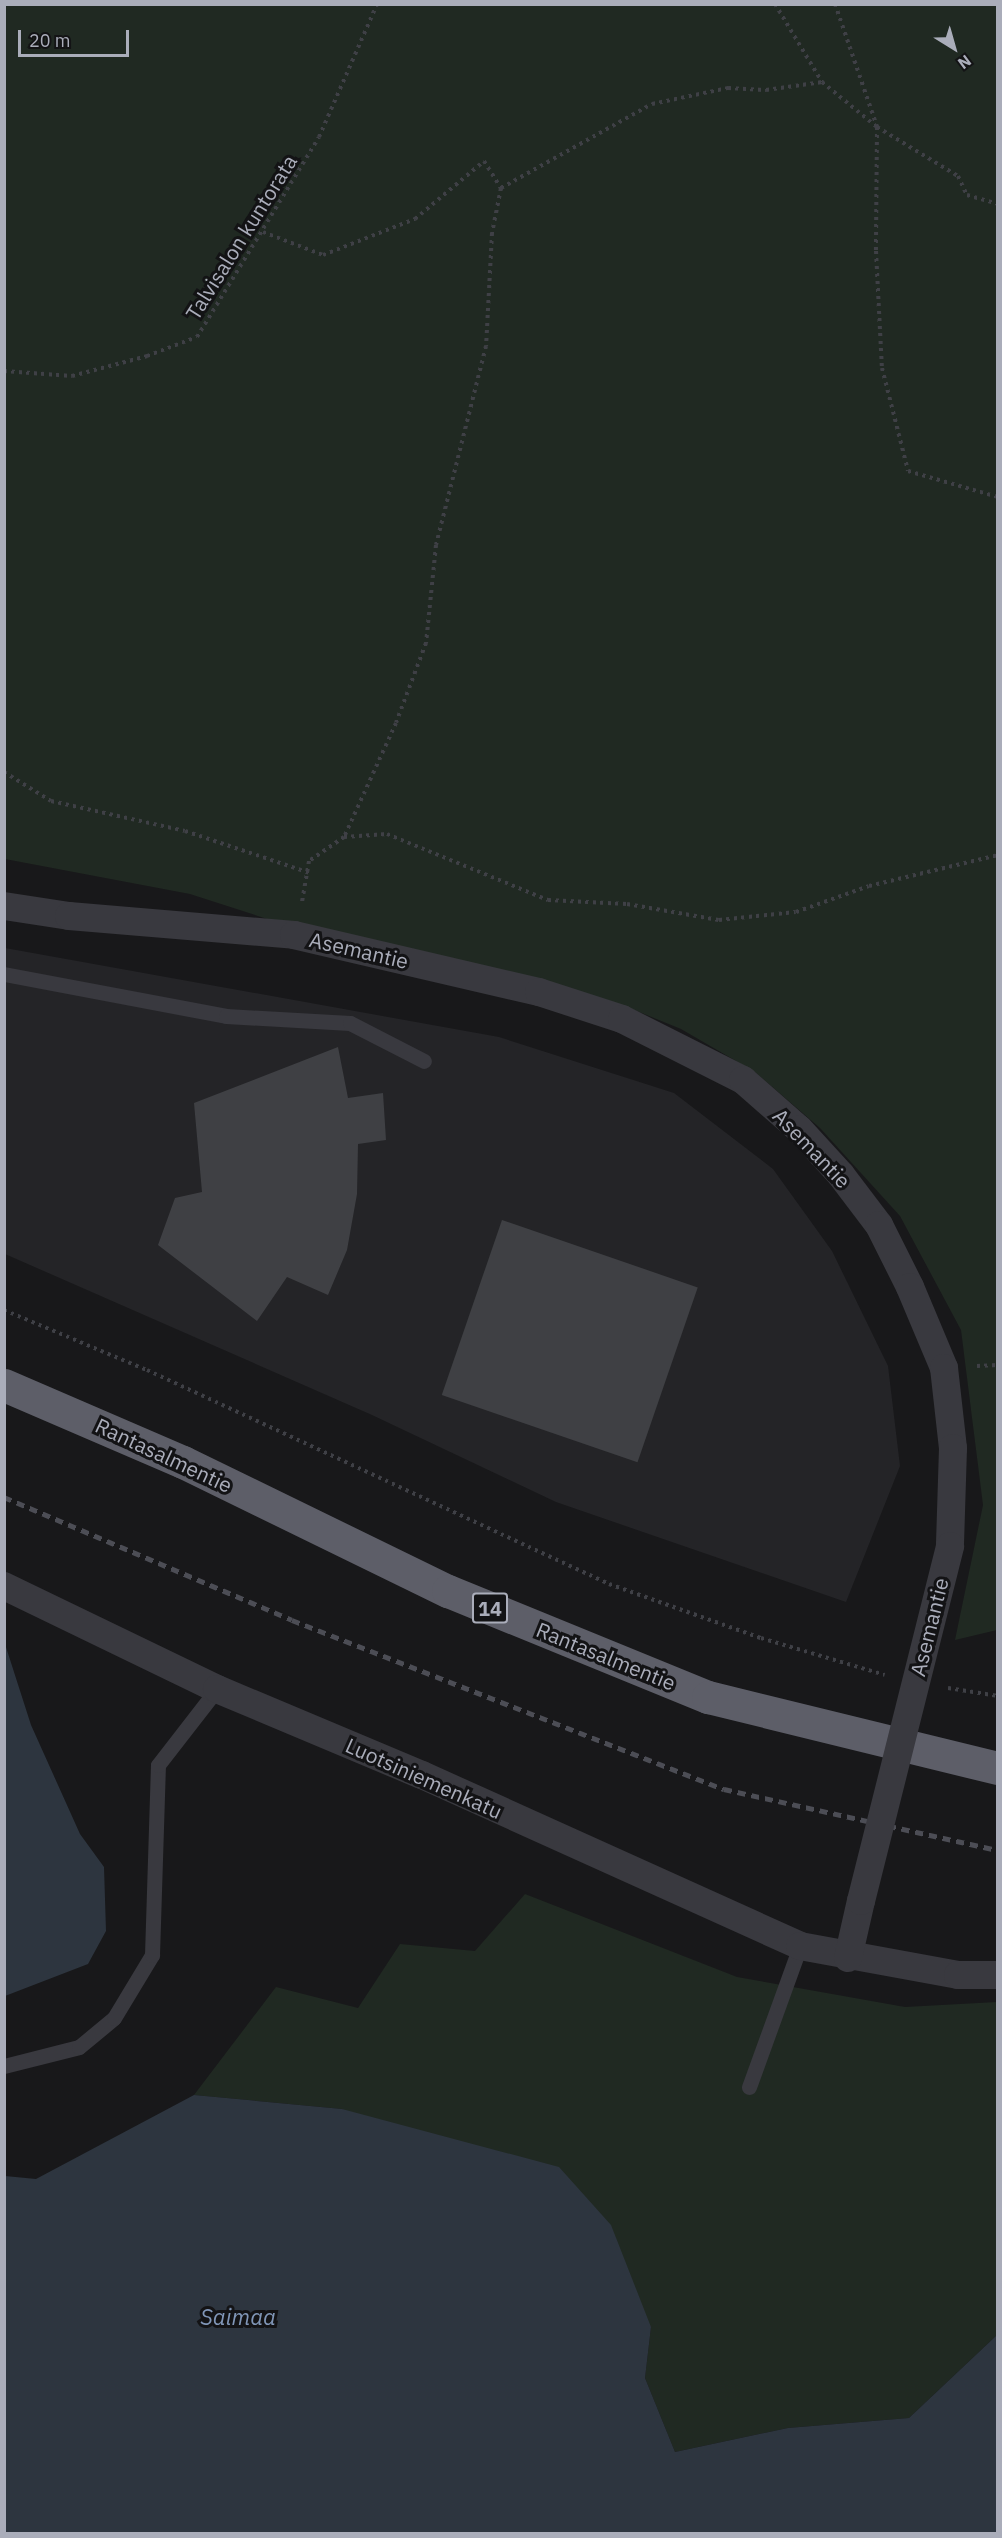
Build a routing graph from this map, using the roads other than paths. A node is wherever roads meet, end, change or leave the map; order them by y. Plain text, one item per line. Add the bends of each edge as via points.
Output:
1 (4, 906) edge
2 (4, 974) edge
3 (424, 1061) dead end
4 (4, 1385) edge
5 (4, 1586) edge
6 (217, 1689) junction
7 (998, 1768) edge
8 (800, 1946) junction
9 (848, 1958) junction
10 (998, 1975) edge
11 (4, 2066) edge
12 (749, 2087) dead end

1 - 9 street, Asemantie, bridge via 69,916 294,935 539,992 622,1019 743,1080 799,1129 879,1225 944,1368 953,1448 950,1546
2 - 3 lane via 226,1016 350,1023
4 - 7 highway, Rantasalmentie / 14 via 183,1462 448,1591 708,1697
5 - 6 street, Luotsiniemenkatu
6 - 8 street, Luotsiniemenkatu via 422,1775
6 - 11 lane via 158,1765 152,1955 114,2018 79,2047
8 - 9 street, Luotsiniemenkatu
8 - 12 lane
9 - 10 street, Luotsiniemenkatu via 958,1975

